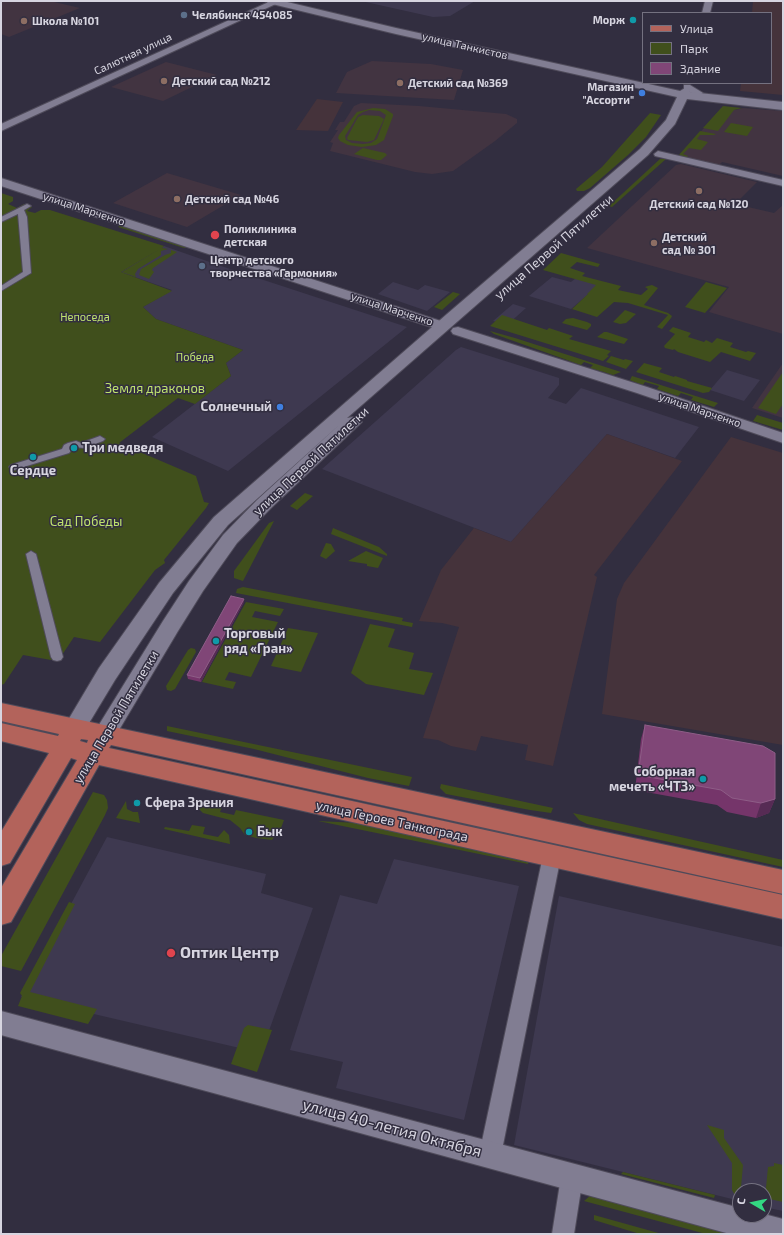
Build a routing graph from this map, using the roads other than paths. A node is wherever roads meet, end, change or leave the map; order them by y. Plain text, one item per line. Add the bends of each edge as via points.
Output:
1 (709, 1) edge
2 (273, 2) edge
3 (706, 12) edge
4 (691, 93) edge
5 (783, 101) edge
6 (783, 106) edge
7 (686, 120) dead end
8 (1, 128) edge
9 (658, 154) junction
10 (1, 182) edge
11 (783, 182) edge
12 (1, 220) edge
13 (529, 268) dead end
14 (1, 289) edge
15 (456, 326) junction
16 (783, 438) edge
17 (100, 439) dead end
18 (14, 467) dead end
19 (31, 554) dead end
20 (57, 657) dead end
21 (1, 712) edge
22 (1, 732) edge
23 (69, 737) junction
24 (99, 744) junction
25 (555, 845) junction
26 (1, 855) edge
27 (783, 882) edge
28 (783, 907) edge
29 (1, 913) edge
30 (1, 1023) edge
31 (490, 1155) junction
32 (572, 1177) junction
33 (563, 1234) edge
34 (783, 1234) edge

1 - 3 street
2 - 4 main road, улица Танкистов via 660,89
2 - 8 street, Салютная улица
4 - 5 main road, улица Танкистов
4 - 6 main road, улица Танкистов
4 - 15 main road, улица Первой Пятилетки via 644,152
7 - 9 main road, улица Первой Пятилетки
9 - 11 street
9 - 13 main road, улица Первой Пятилетки
10 - 15 street, улица Марченко
12 - 14 street via 24,208 27,273
15 - 16 street, улица Марченко
15 - 23 main road, улица Первой Пятилетки via 255,490 199,546 166,588 107,674
15 - 24 main road, улица Первой Пятилетки via 264,504 230,539 177,614
17 - 18 street via 81,446 71,444 66,451
19 - 20 street
21 - 23 main road, улица Героев Танкограда
22 - 23 main road, улица Героев Танкограда
23 - 24 main road, улица Героев Танкограда
23 - 26 main road, улица Первой Пятилетки
24 - 25 main road, улица Героев Танкограда
24 - 29 main road, улица Первой Пятилетки
25 - 27 main road, улица Героев Танкограда
25 - 28 main road, улица Героев Танкограда
25 - 31 street
30 - 31 street, улица 40-летия Октября
31 - 32 street, улица 40-летия Октября
32 - 33 street
32 - 34 street, улица 40-летия Октября

